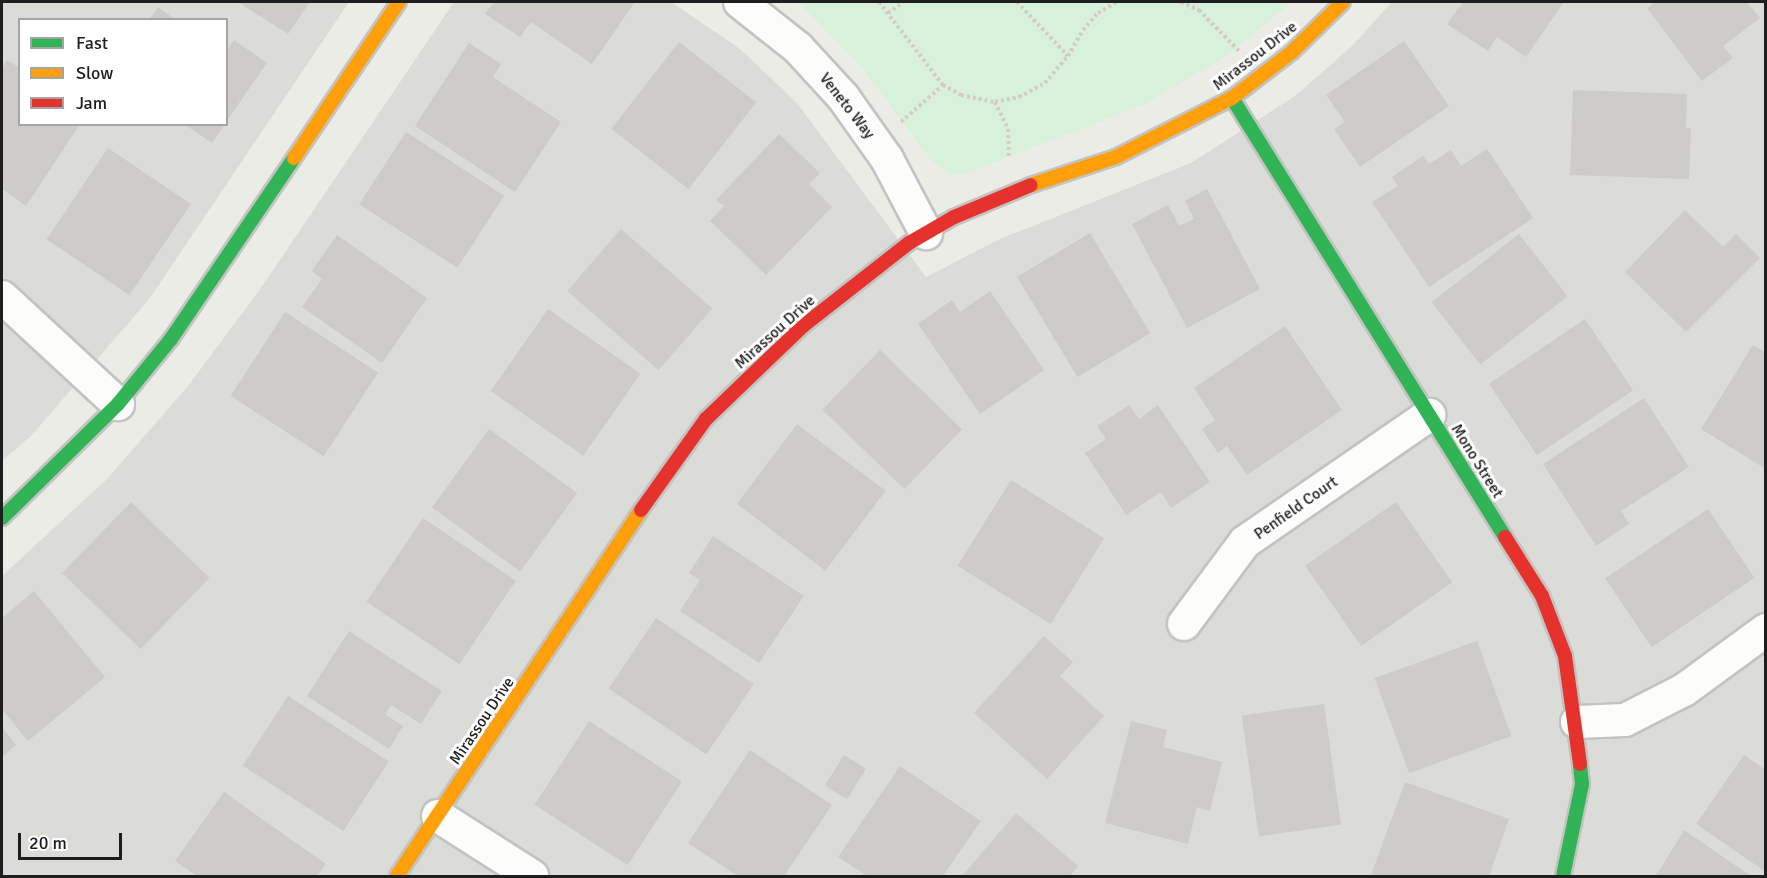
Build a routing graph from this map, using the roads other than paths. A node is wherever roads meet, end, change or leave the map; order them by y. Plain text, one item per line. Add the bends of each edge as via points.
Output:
1 (399, 2) edge
2 (740, 2) edge
3 (1343, 2) edge
4 (1232, 98) junction
5 (926, 233) junction
6 (2, 297) edge
7 (118, 405) junction
8 (1429, 415) junction
9 (2, 518) edge
10 (1184, 624) dead end
11 (1766, 630) edge
12 (1577, 722) junction
13 (438, 816) junction
14 (397, 876) edge
15 (532, 876) edge
16 (1563, 876) edge

1 - 7 street via 171,339
2 - 5 street, Veneto Way via 798,48 843,97 878,146
3 - 4 street, Mirassou Drive via 1293,52
4 - 5 street, Mirassou Drive via 1116,157 1021,189
4 - 8 street, Mono Street
5 - 13 street, Mirassou Drive via 803,326 706,419 665,474
6 - 7 street
7 - 9 street
8 - 10 street, Penfield Court via 1245,542
8 - 12 street, Mono Street via 1542,596 1565,656
11 - 12 street via 1684,690 1625,720
12 - 16 street, Mono Street via 1582,784
13 - 14 street, Mirassou Drive
13 - 15 street

